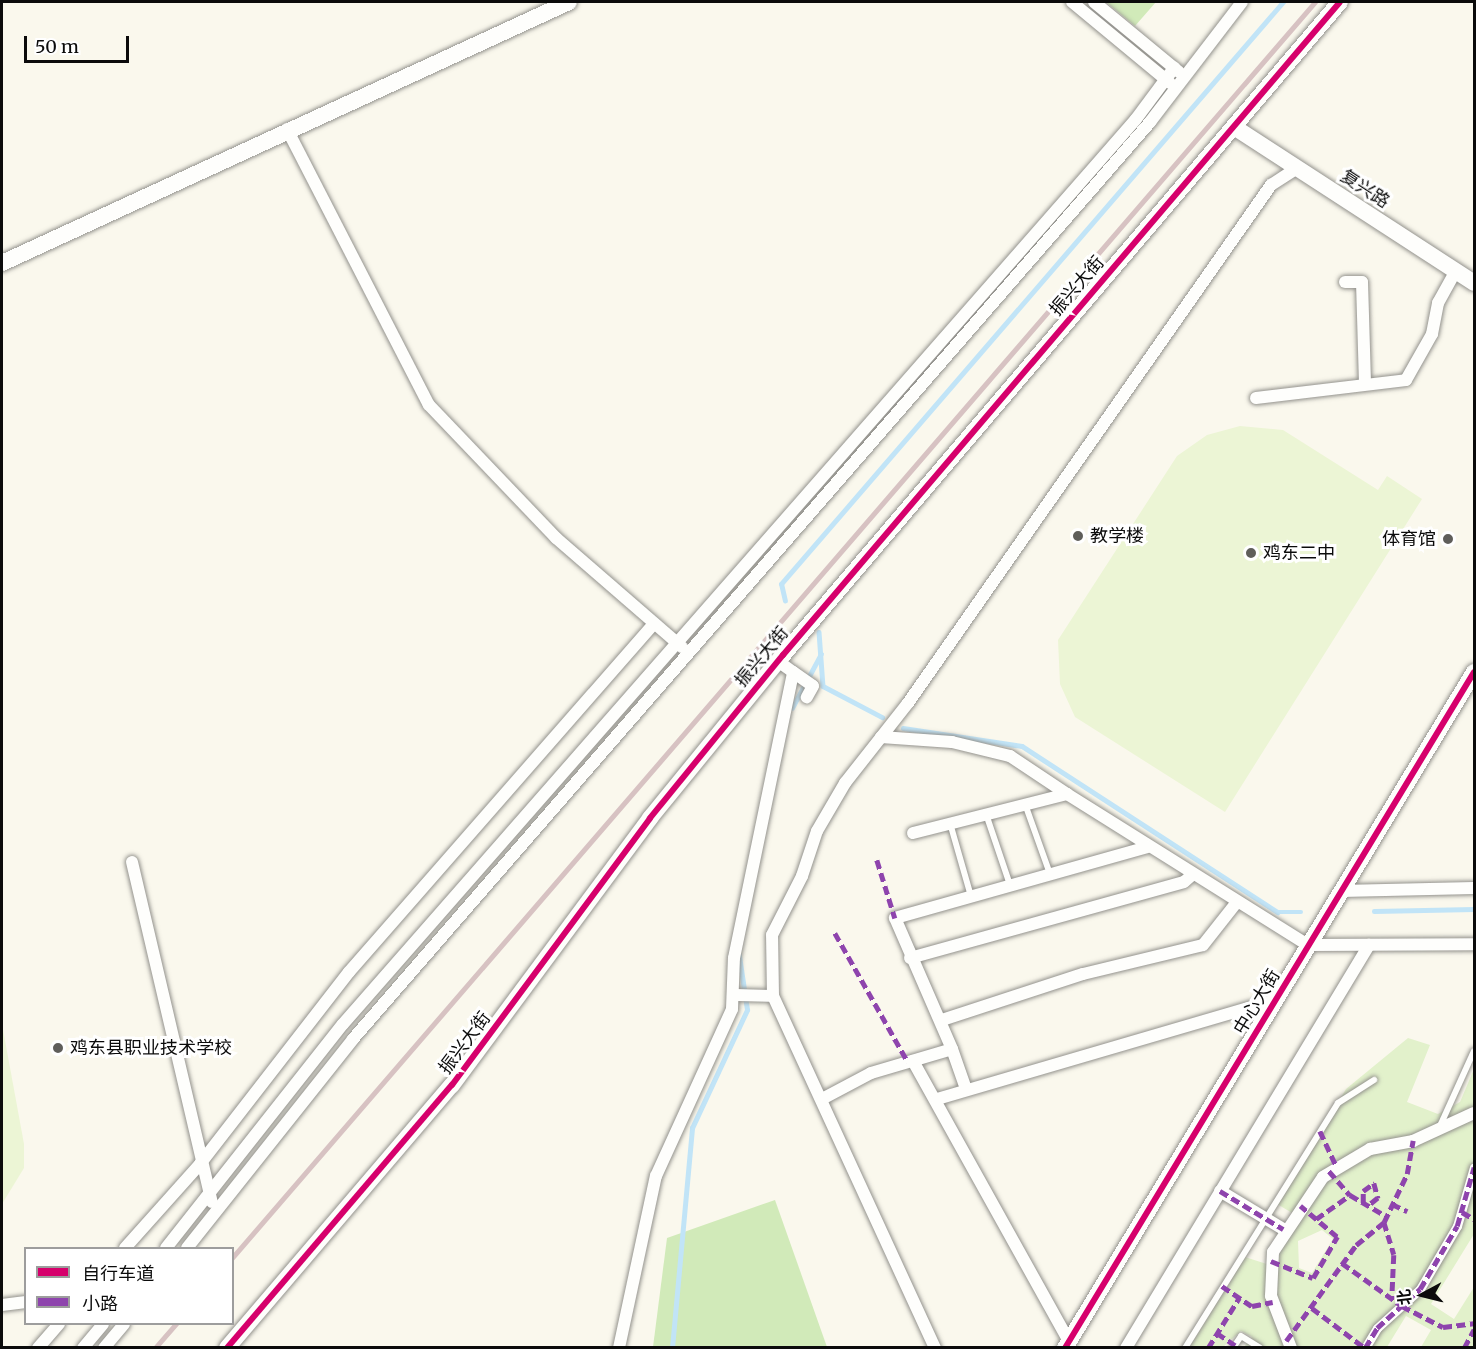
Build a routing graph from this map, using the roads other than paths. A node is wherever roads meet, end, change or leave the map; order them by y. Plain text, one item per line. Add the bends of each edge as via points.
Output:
1 (568, 2) edge
2 (1072, 2) edge
3 (1094, 2) edge
4 (1242, 2) edge
5 (1340, 2) edge
6 (1174, 68) junction
7 (1184, 77) junction
8 (1176, 88) junction
9 (1234, 127) junction
10 (287, 129) junction
11 (1297, 168) junction
12 (3, 259) edge
13 (1456, 271) junction
14 (1345, 282) dead end
15 (1474, 283) edge
16 (1365, 381) junction
17 (1256, 398) dead end
18 (654, 624) junction
19 (690, 653) junction
20 (778, 661) junction
21 (793, 672) junction
22 (1474, 672) edge
23 (807, 697) dead end
24 (881, 737) junction
25 (1067, 794) junction
26 (1025, 804) junction
27 (986, 814) junction
28 (950, 824) junction
29 (913, 833) dead end
30 (1147, 847) junction
31 (132, 862) dead end
32 (1050, 874) junction
33 (1192, 875) junction
34 (1010, 886) junction
35 (1474, 888) edge
36 (1341, 891) junction
37 (971, 897) junction
38 (1237, 902) junction
39 (1474, 944) edge
40 (1308, 945) junction
41 (1369, 945) junction
42 (910, 958) junction
43 (733, 995) junction
44 (773, 996) junction
45 (1275, 1000) junction
46 (942, 1020) junction
47 (952, 1050) junction
48 (1474, 1051) edge
49 (913, 1061) junction
50 (1374, 1080) dead end
51 (966, 1089) junction
52 (822, 1099) junction
53 (938, 1099) junction
54 (1474, 1113) edge
55 (1440, 1126) junction
56 (200, 1164) junction
57 (1474, 1167) edge
58 (1220, 1191) junction
59 (208, 1196) junction
60 (218, 1211) junction
61 (1264, 1217) junction
62 (1283, 1229) junction
63 (126, 1247) edge
64 (167, 1247) edge
65 (188, 1247) edge
66 (24, 1302) edge
67 (2, 1305) edge
68 (57, 1325) edge
69 (101, 1325) edge
70 (122, 1325) edge
71 (1067, 1344) edge
72 (1286, 1345) edge
73 (38, 1347) edge
74 (82, 1347) edge
75 (104, 1347) edge
76 (227, 1347) edge
77 (619, 1347) edge
78 (935, 1347) edge
79 (1126, 1347) edge
80 (1185, 1347) edge
81 (1233, 1347) edge
82 (1260, 1347) edge
83 (1365, 1347) edge

1 - 10 street
2 - 8 street
3 - 6 street
4 - 7 street
5 - 9 street, 振兴大街
6 - 7 street
6 - 59 street via 1120,137 343,1024
7 - 8 street
8 - 19 street
9 - 11 street, 复兴路
9 - 20 street, 振兴大街
10 - 12 street
10 - 18 street via 429,405 556,538
11 - 13 street, 复兴路
11 - 24 street via 1271,185
13 - 15 street, 复兴路
13 - 16 street via 1438,303 1432,334 1406,380
14 - 16 street via 1362,282
16 - 17 street
18 - 19 street
18 - 56 street via 349,972
19 - 60 street via 353,1039
20 - 21 street
20 - 76 street, 振兴大街 via 650,818 452,1085
21 - 23 street via 813,686
21 - 43 street via 758,828
22 - 36 street, 中心大街
24 - 25 street via 952,742 1010,756
24 - 44 street via 817,831 802,876 772,935
25 - 26 street
25 - 30 street
26 - 27 street
26 - 32 lane
27 - 28 street
27 - 34 lane
28 - 29 street
28 - 37 lane
30 - 32 street
30 - 33 street
31 - 56 street
32 - 34 street
33 - 38 street
33 - 42 street via 1184,882
34 - 37 street
35 - 36 street
36 - 40 street, 中心大街
37 - 42 street via 895,918
38 - 40 street
38 - 46 street via 1203,945 1083,974
39 - 41 street
40 - 41 street
40 - 45 street, 中心大街
41 - 58 street
42 - 46 street via 927,1002
43 - 44 street
43 - 77 street via 732,1009 656,1176
44 - 52 street
45 - 51 street
45 - 71 street, 中心大街
46 - 47 street
47 - 49 street
47 - 51 street
48 - 55 lane
49 - 52 street via 872,1073
49 - 53 street
50 - 61 lane via 1338,1103
51 - 53 street
52 - 78 street
53 - 71 street
54 - 55 street
55 - 62 street via 1413,1141 1370,1149 1344,1160 1323,1177
56 - 59 street
56 - 63 street
57 - 83 street via 1457,1226 1420,1289
58 - 61 street
58 - 79 street
59 - 60 street
59 - 64 street
60 - 65 street
61 - 62 street
61 - 80 lane
62 - 72 street via 1269,1273
66 - 67 street
68 - 73 street
69 - 74 street
70 - 75 street
81 - 82 lane via 1241,1336

